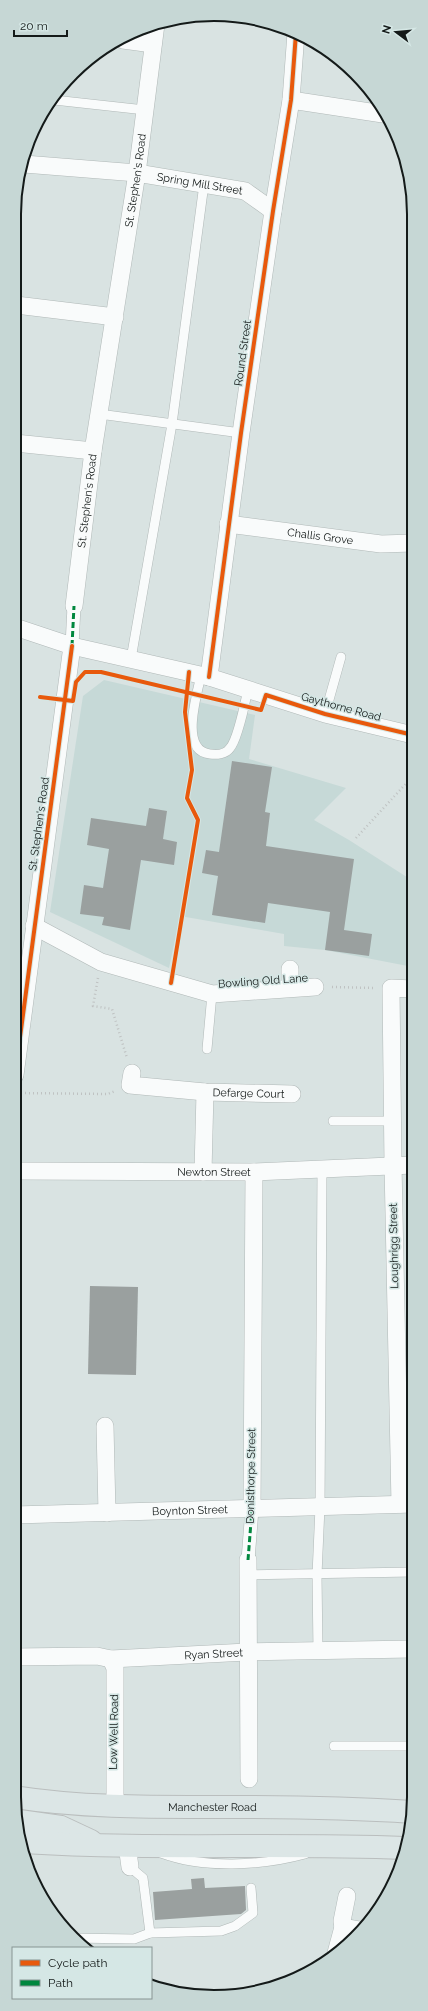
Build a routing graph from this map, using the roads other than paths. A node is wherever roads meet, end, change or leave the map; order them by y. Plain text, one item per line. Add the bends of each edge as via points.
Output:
1 (155, 30) edge
2 (296, 39) edge
3 (129, 41) edge
4 (153, 44) junction
5 (59, 100) edge
6 (291, 100) junction
7 (145, 110) junction
8 (378, 113) edge
9 (28, 164) edge
10 (137, 174) junction
11 (204, 184) junction
12 (273, 211) junction
13 (21, 307) edge
14 (115, 317) junction
15 (99, 414) junction
16 (172, 424) junction
17 (241, 433) junction
18 (21, 444) edge
19 (94, 451) junction
20 (228, 524) junction
21 (407, 543) edge
22 (74, 606) joint
23 (21, 629) edge
24 (72, 646) junction
25 (341, 657) dead end
26 (131, 659) junction
27 (205, 676) junction
28 (248, 689) junction
29 (325, 714) junction
30 (407, 734) edge
31 (34, 926) junction
32 (290, 969) dead end
33 (315, 987) road end
34 (290, 988) junction
35 (407, 989) edge
36 (212, 994) junction
37 (21, 1028) edge
38 (207, 1049) dead end
39 (131, 1079) road end
40 (205, 1092) junction
41 (292, 1094) dead end
42 (333, 1121) dead end
43 (392, 1122) junction
44 (393, 1165) junction
45 (407, 1165) edge
46 (322, 1169) junction
47 (21, 1171) edge
48 (203, 1172) junction
49 (254, 1172) junction
50 (105, 1426) dead end
51 (406, 1504) edge
52 (320, 1507) junction
53 (252, 1509) junction
54 (107, 1513) junction
55 (21, 1515) edge
56 (247, 1567) junction
57 (407, 1572) edge
58 (317, 1575) junction
59 (407, 1649) edge
60 (247, 1652) junction
61 (318, 1652) junction
62 (21, 1657) edge
63 (111, 1659) junction
64 (334, 1746) dead end
65 (407, 1746) edge
66 (249, 1779) dead end
67 (21, 1798) edge
68 (114, 1806) junction
69 (407, 1812) edge
70 (23, 1822) edge
71 (27, 1842) edge
72 (54, 1844) junction
73 (99, 1844) junction
74 (134, 1846) junction
75 (400, 1848) edge
76 (29, 1852) edge
77 (130, 1867) joint
78 (251, 1888) dead end
79 (347, 1896) dead end
80 (343, 1927) junction
81 (354, 1929) edge
82 (150, 1933) junction
83 (83, 1938) edge
84 (338, 1944) edge

1 - 4 street, St. Stephen's Road
2 - 6 street, Round Street
3 - 4 street
4 - 7 street, St. Stephen's Road
5 - 7 lane
6 - 8 street
6 - 12 street, Round Street
7 - 10 street, St. Stephen's Road
9 - 10 street, Spring Mill Street
10 - 11 street, Spring Mill Street
10 - 14 street, St. Stephen's Road
11 - 12 street, Spring Mill Street via 245,191
11 - 16 lane
12 - 17 street, Round Street
13 - 14 street
14 - 15 street, St. Stephen's Road
15 - 16 lane
15 - 19 street, St. Stephen's Road
16 - 17 lane
16 - 26 lane
17 - 20 street, Round Street
18 - 19 street
19 - 22 street, St. Stephen's Road
20 - 21 street, Challis Grove via 381,544
20 - 27 street, Round Street
22 - 24 street, St. Stephen's Road
23 - 24 street
24 - 26 street, Gaythorne Road
24 - 31 street, St. Stephen's Road
25 - 29 lane
26 - 27 street, Gaythorne Road
27 - 28 street, Gaythorne Road
27 - 28 lane via 193,716 192,733 195,745 202,752 221,754 230,749 235,740
28 - 29 street, Gaythorne Road
29 - 30 street, Gaythorne Road
31 - 36 street, Bowling Old Lane via 101,962
31 - 37 street, St. Stephen's Road
32 - 34 street, Bowling Old Lane
33 - 34 street, Bowling Old Lane
34 - 36 street, Bowling Old Lane
35 - 43 street, Loughrigg Street via 392,988
36 - 38 lane
39 - 40 street, Defarge Court
40 - 41 street, Defarge Court
40 - 48 street, Defarge Court
42 - 43 lane
43 - 44 street, Loughrigg Street
44 - 45 street, Newton Street
44 - 46 street, Newton Street
44 - 51 street, Loughrigg Street
46 - 49 street, Newton Street
46 - 52 lane
47 - 48 street, Newton Street
48 - 49 street, Newton Street
49 - 53 street, Donisthorpe Street
50 - 54 street
51 - 52 street, Boynton Street
52 - 53 street, Boynton Street
52 - 58 lane
53 - 54 street, Boynton Street
53 - 56 street, Donisthorpe Street
54 - 55 street, Boynton Street
56 - 58 lane
56 - 60 street, Donisthorpe Street
57 - 58 lane
58 - 61 lane
59 - 61 street, Ryan Street
60 - 61 street, Ryan Street
60 - 63 street, Ryan Street
60 - 66 street, Donisthorpe Street
62 - 63 street, Ryan Street via 97,1656
63 - 68 street, Low Well Road via 115,1668
64 - 65 lane
67 - 68 main road, Manchester Road
68 - 69 main road, Manchester Road
70 - 73 main road via 61,1827
71 - 72 main road
72 - 73 main road
72 - 76 main road
73 - 74 main road
74 - 75 main road
74 - 77 street
77 - 82 lane via 143,1878
78 - 82 lane via 253,1913 235,1926 221,1931
79 - 80 street
80 - 81 street
80 - 84 street
82 - 83 lane via 134,1939

